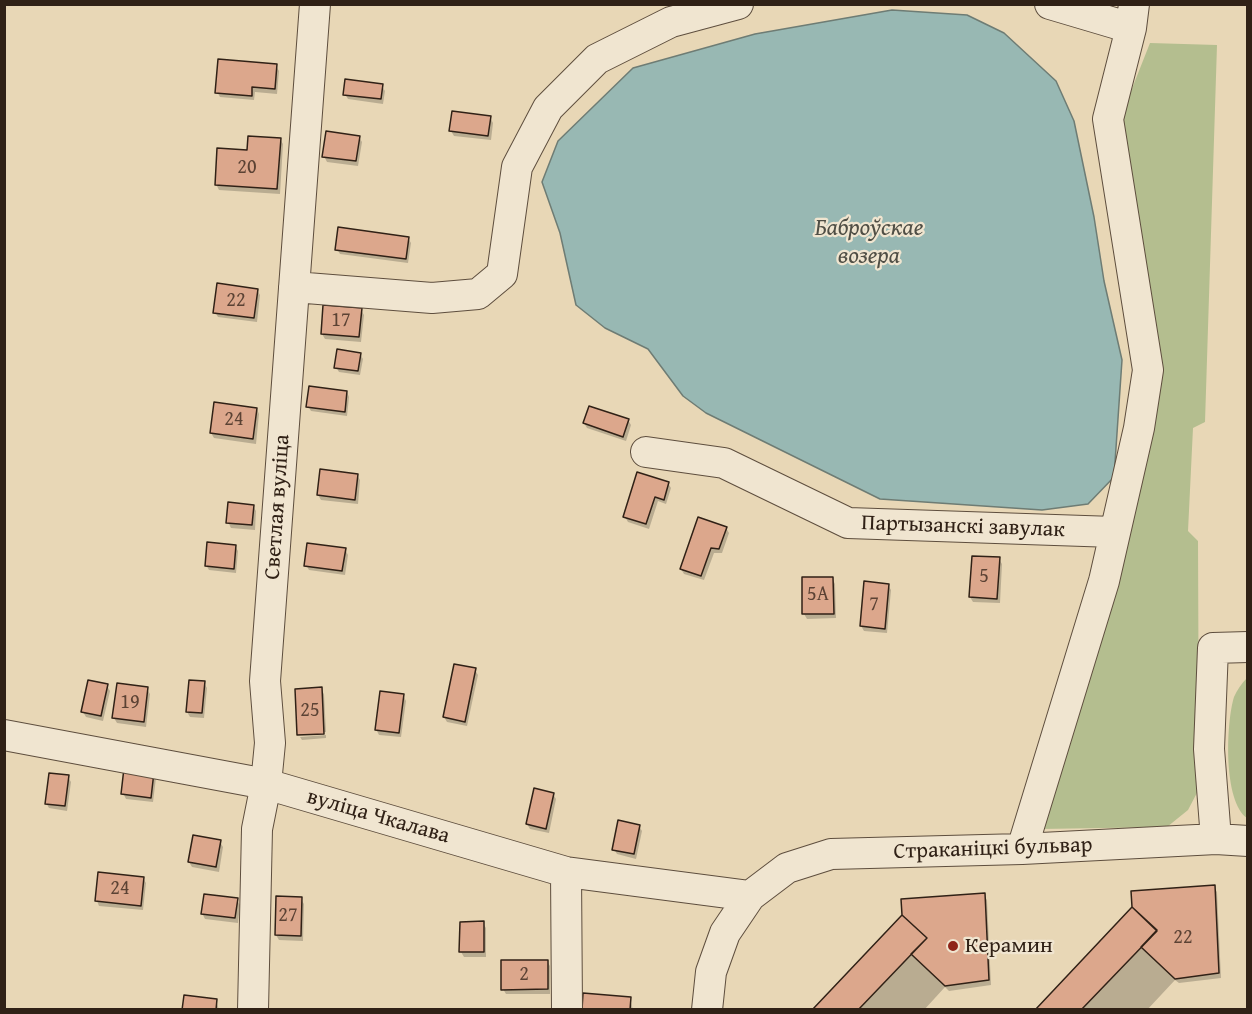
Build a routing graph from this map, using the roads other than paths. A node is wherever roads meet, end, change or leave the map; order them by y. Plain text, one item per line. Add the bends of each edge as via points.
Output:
1 (315, 4) edge
2 (738, 4) edge
3 (1050, 4) edge
4 (1133, 16) edge
5 (294, 287) junction
6 (646, 452) dead end
7 (1114, 532) junction
8 (1248, 647) edge
9 (4, 735) edge
10 (266, 784) junction
11 (1216, 839) junction
12 (1248, 841) edge
13 (1022, 849) junction
14 (566, 872) junction
15 (750, 896) junction
16 (253, 1010) edge
17 (567, 1010) edge
18 (707, 1010) edge

1 - 5 street, Светлая вуліца
2 - 5 street via 671,22 597,59 548,108 517,166 502,274 478,294 432,298
3 - 4 street
4 - 7 street via 1108,119 1148,370 1139,428
5 - 10 street, Светлая вуліца via 265,681 270,743
6 - 7 street, Партызанскі завулак via 724,462 848,523
7 - 13 street via 1104,581
8 - 11 street via 1213,648 1209,749
9 - 10 street, вуліца Чкалава
10 - 14 street, вуліца Чкалава
10 - 16 street, Светлая вуліца via 257,830
11 - 12 street, Страканіцкі бульвар
11 - 13 street, Страканіцкі бульвар
13 - 15 street, Страканіцкі бульвар via 831,854 787,868
14 - 15 street, вуліца Чкалава
14 - 17 street
15 - 18 street, Страканіцкі бульвар via 725,933 711,972

